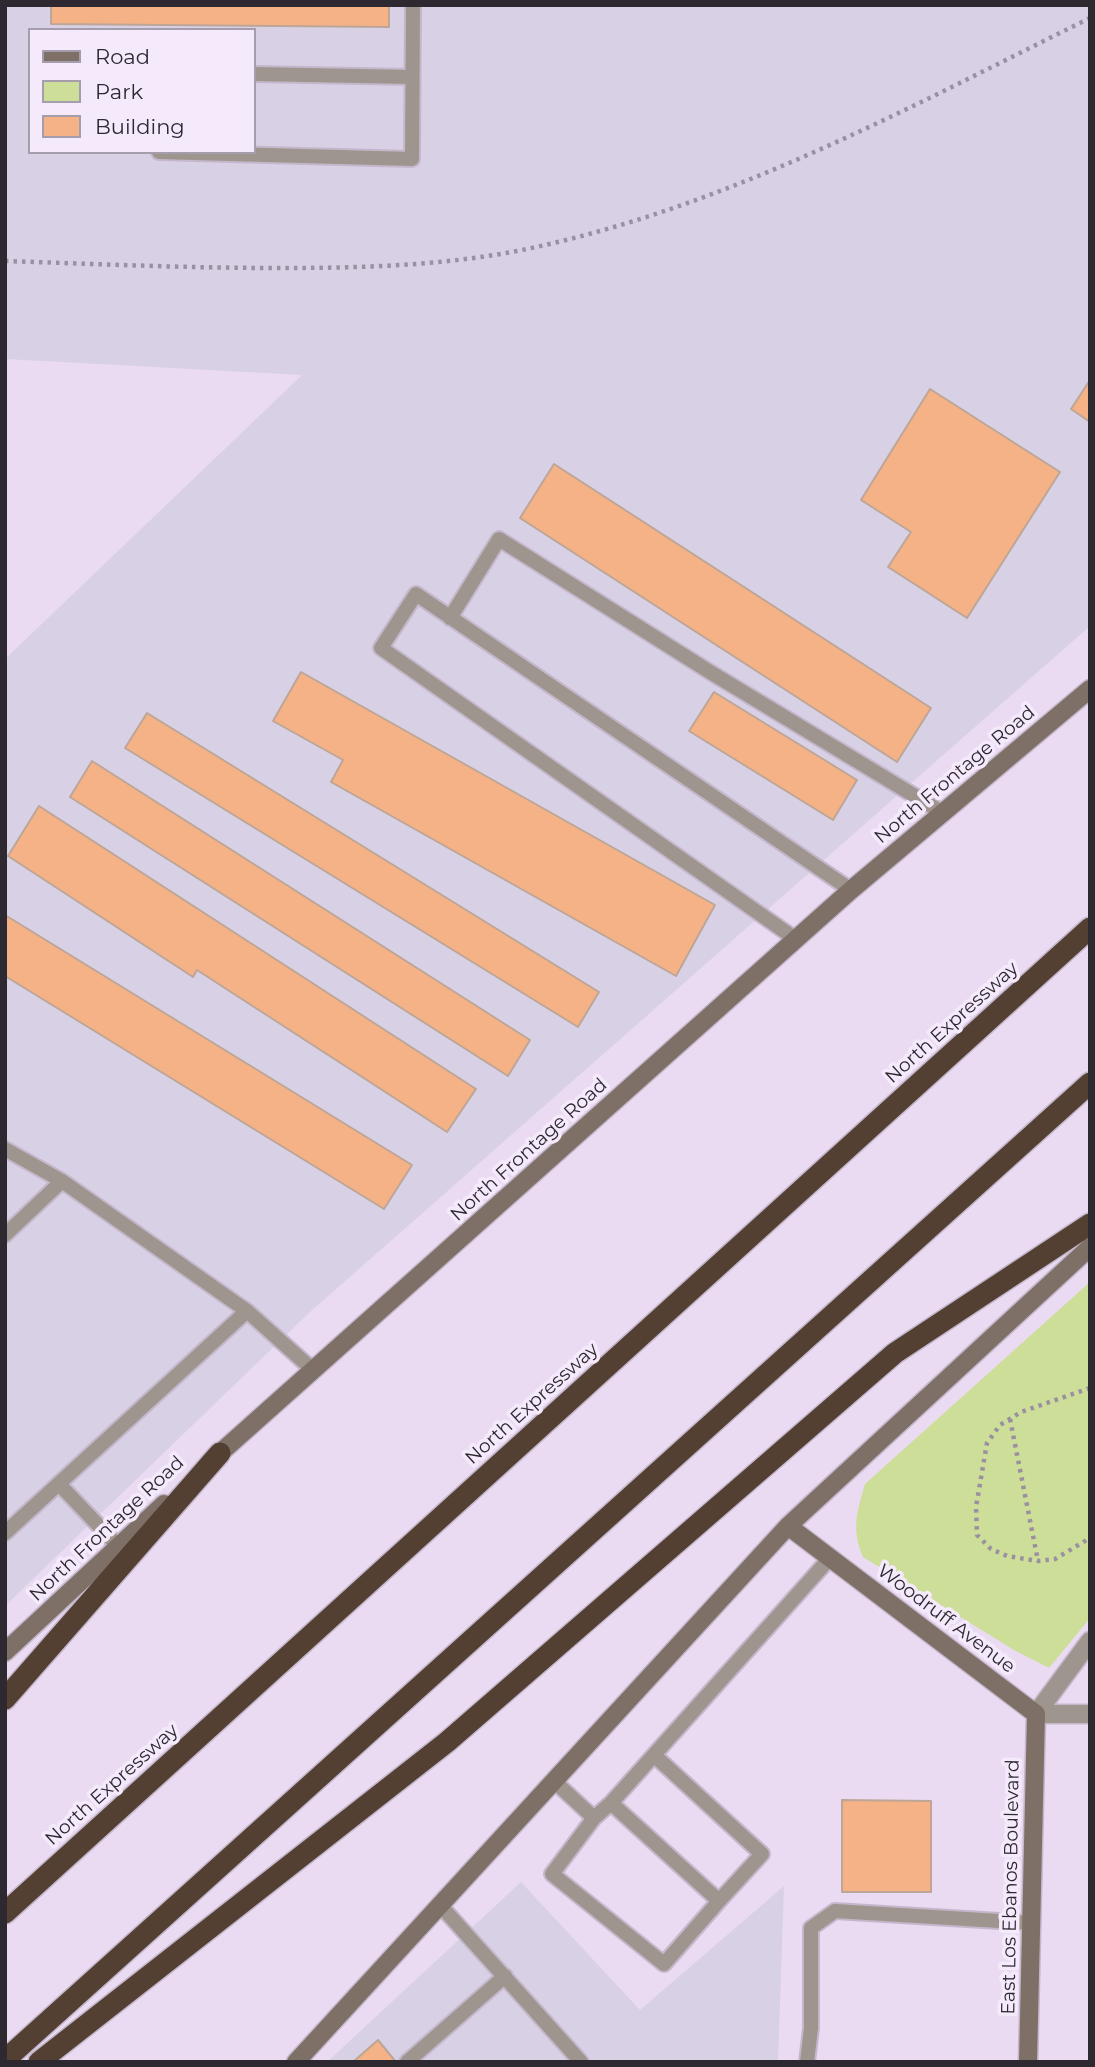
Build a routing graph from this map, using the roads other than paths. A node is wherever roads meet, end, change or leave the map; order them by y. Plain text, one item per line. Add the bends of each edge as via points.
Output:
1 (413, 5) edge
2 (256, 74) edge
3 (412, 77) junction
4 (231, 154) edge
5 (450, 618) junction
6 (1090, 689) edge
7 (943, 813) junction
8 (851, 890) junction
9 (1090, 928) edge
10 (797, 940) junction
11 (1090, 1083) edge
12 (5, 1149) edge
13 (62, 1181) junction
14 (1090, 1224) edge
15 (5, 1235) edge
16 (1090, 1247) edge
17 (247, 1311) junction
18 (313, 1370) junction
19 (219, 1453) junction
20 (59, 1484) junction
21 (788, 1526) junction
22 (5, 1533) edge
23 (119, 1547) junction
24 (830, 1558) junction
25 (1090, 1641) edge
26 (5, 1652) edge
27 (5, 1699) edge
28 (1036, 1714) junction
29 (1090, 1714) edge
30 (655, 1756) junction
31 (554, 1781) junction
32 (611, 1803) junction
33 (594, 1818) junction
34 (719, 1901) junction
35 (440, 1905) junction
36 (5, 1913) edge
37 (1032, 1923) junction
38 (505, 1976) junction
39 (5, 2060) edge
40 (40, 2062) edge
41 (296, 2062) edge
42 (407, 2062) edge
43 (581, 2062) edge
44 (807, 2062) edge
45 (1028, 2062) edge

1 - 3 lane
2 - 3 lane
3 - 4 lane via 412,159
5 - 7 lane via 499,539
5 - 8 lane
5 - 10 lane via 416,594 381,648
6 - 7 main road, North Frontage Road
7 - 8 main road, North Frontage Road
8 - 10 main road, North Frontage Road
9 - 36 highway, North Expressway
10 - 18 main road, North Frontage Road
11 - 39 highway
12 - 13 lane
13 - 15 lane
13 - 17 lane
14 - 40 highway via 895,1353 447,1742
16 - 21 main road
17 - 18 lane
17 - 20 lane
18 - 19 main road, North Frontage Road
19 - 23 main road, North Frontage Road
19 - 27 highway
20 - 22 lane
20 - 23 lane
21 - 24 main road, Woodruff Avenue
21 - 31 main road
23 - 26 main road, North Frontage Road
24 - 28 main road, Woodruff Avenue
24 - 30 lane
25 - 28 street
28 - 29 street
28 - 37 main road, East Los Ebanos Boulevard
30 - 32 lane
30 - 34 lane via 762,1854
31 - 33 lane
31 - 35 main road
32 - 33 lane
32 - 34 lane
33 - 34 lane via 552,1874 664,1964
35 - 38 lane
35 - 41 main road
37 - 44 lane via 835,1912 811,1928
37 - 45 main road, East Los Ebanos Boulevard
38 - 42 lane
38 - 43 lane

